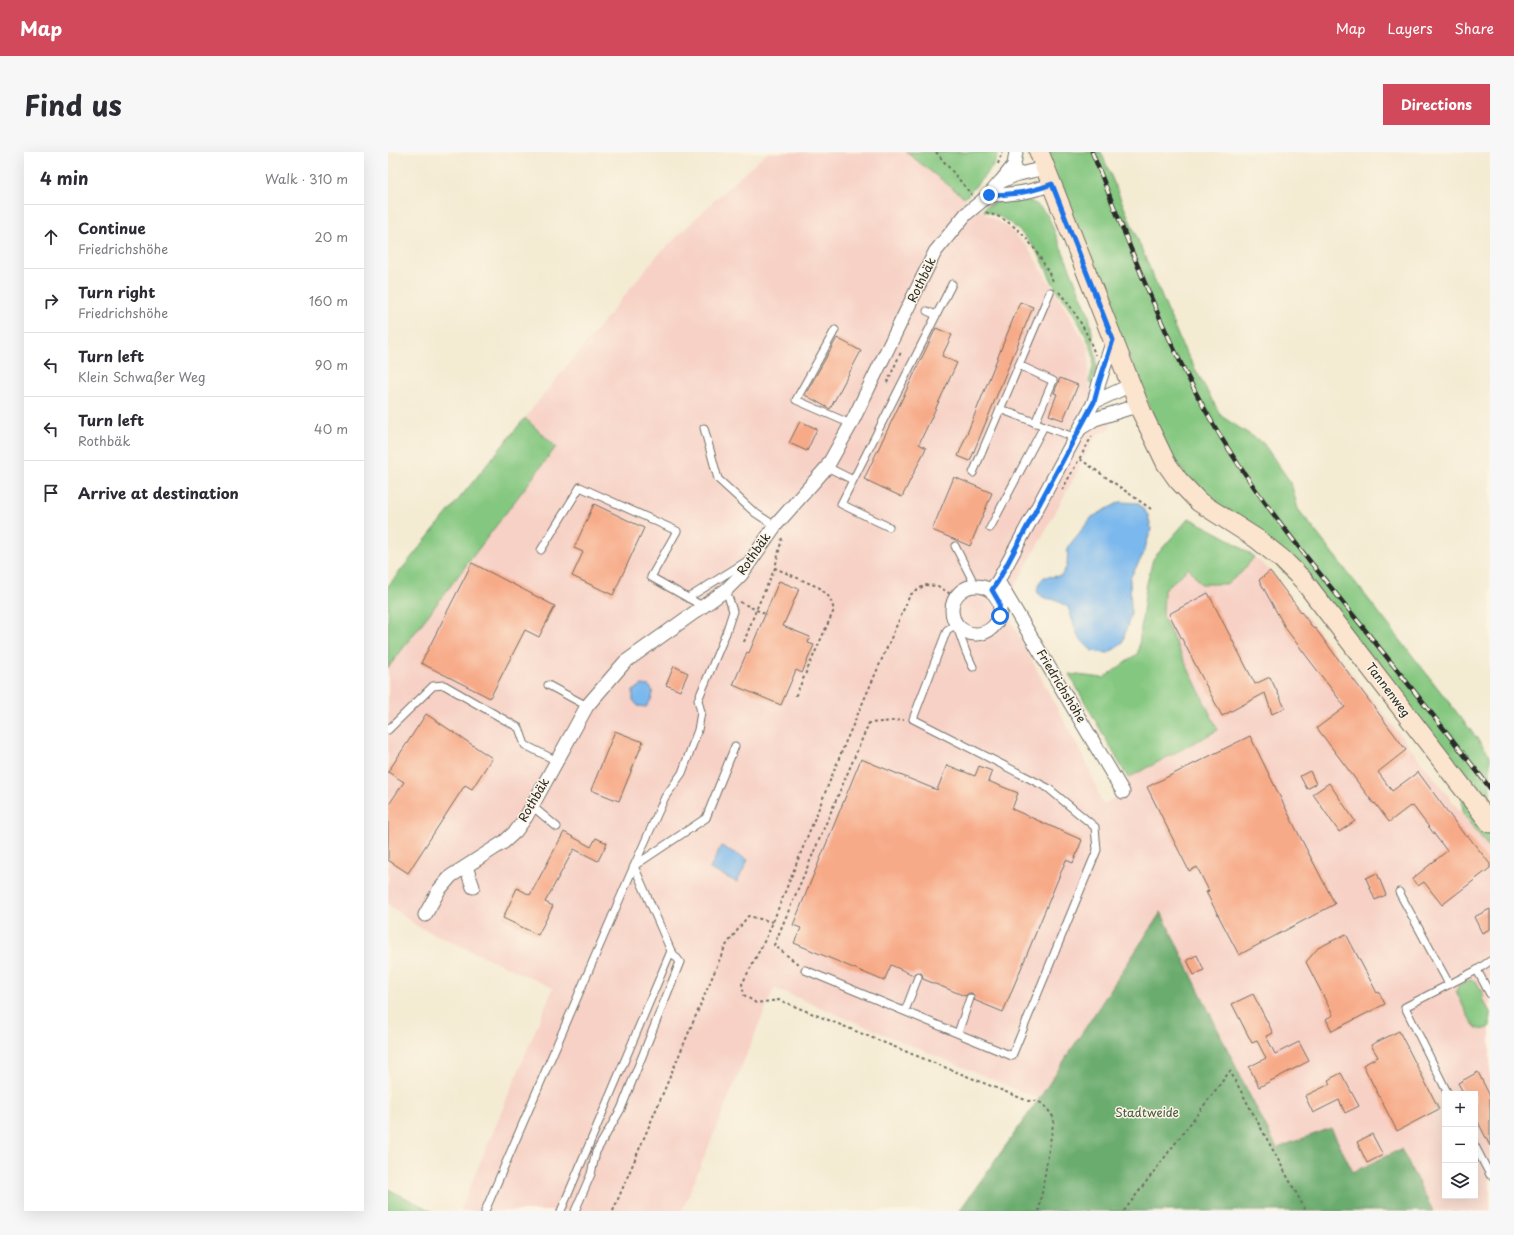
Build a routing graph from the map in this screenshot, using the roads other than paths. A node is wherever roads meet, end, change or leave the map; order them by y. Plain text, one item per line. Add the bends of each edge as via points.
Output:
1 (1016, 152) edge
2 (1045, 168) edge
3 (1000, 182) junction
4 (989, 195) junction
5 (952, 284) dead end
6 (1050, 292) dead end
7 (927, 311) dead end
8 (936, 315) junction
9 (835, 330) dead end
10 (1113, 340) junction
11 (1019, 365) junction
12 (1131, 385) junction
13 (1094, 402) junction
14 (1139, 405) junction
15 (1000, 409) junction
16 (1035, 423) junction
17 (851, 424) junction
18 (1044, 426) junction
19 (704, 428) dead end
20 (1078, 433) junction
21 (827, 467) junction
22 (973, 473) dead end
23 (853, 480) junction
24 (889, 527) dead end
25 (990, 528) dead end
26 (779, 530) junction
27 (955, 546) dead end
28 (541, 550) dead end
29 (755, 556) junction
30 (975, 585) junction
31 (995, 586) junction
32 (728, 594) junction
33 (688, 598) junction
34 (704, 607) junction
35 (956, 624) junction
36 (973, 667) dead end
37 (548, 685) dead end
38 (588, 706) junction
39 (388, 730) edge
40 (735, 746) dead end
41 (557, 761) junction
42 (1123, 792) dead end
43 (532, 806) junction
44 (1490, 823) edge
45 (557, 827) dead end
46 (466, 866) junction
47 (634, 866) junction
48 (473, 887) dead end
49 (1399, 892) dead end
50 (425, 915) dead end
51 (670, 950) junction
52 (1490, 961) edge
53 (805, 970) road end
54 (1477, 970) junction
55 (918, 977) dead end
56 (1449, 984) junction
57 (1490, 994) edge
58 (970, 998) dead end
59 (905, 1011) junction
60 (958, 1033) junction
61 (1447, 1091) edge
62 (1478, 1152) edge
63 (1490, 1175) edge
64 (485, 1211) edge
65 (561, 1211) edge
66 (575, 1211) edge

1 - 3 street, Rothbäk via 1014,164
2 - 3 street, Rothbäk via 1015,175
2 - 4 street via 1042,188
2 - 10 street, Tannenweg
3 - 4 street, Rothbäk
4 - 17 street, Rothbäk via 966,214 935,252
5 - 8 lane
6 - 11 lane
7 - 8 lane
8 - 23 lane
9 - 17 lane via 796,400
10 - 12 street, Tannenweg
10 - 13 street
11 - 15 lane
11 - 16 lane via 1053,381
12 - 13 street
12 - 14 street, Tannenweg
13 - 20 street
14 - 20 street via 1095,419
14 - 44 street, Tannenweg via 1157,446 1178,480 1199,502 1257,539 1303,580
15 - 16 lane
15 - 22 lane
16 - 18 lane
17 - 21 street, Rothbäk
18 - 20 lane
18 - 25 lane
19 - 26 lane via 718,478 754,512
20 - 31 street via 1074,455
21 - 23 lane
21 - 26 street, Rothbäk via 803,493
23 - 24 lane via 841,504
26 - 29 street, Rothbäk
27 - 30 lane
28 - 33 lane via 580,487 677,531 651,577
29 - 32 street, Rothbäk
29 - 33 lane
30 - 31 street
30 - 35 street via 964,588 955,597 952,610
31 - 35 street via 1000,616 993,628 980,634 966,632
31 - 42 street, Friedrichshöhe
32 - 34 street, Rothbäk
32 - 47 lane via 733,611 698,700 701,712 698,730 688,759 682,773 665,797
33 - 34 lane
34 - 38 street, Rothbäk via 625,662
35 - 36 lane
35 - 60 lane via 947,630 913,720 1048,788 1095,827 1098,850 1012,1056
37 - 38 lane
38 - 41 street, Rothbäk
39 - 41 lane via 433,686 444,685 519,728 525,746
40 - 47 lane via 706,818
41 - 43 street, Rothbäk
43 - 45 lane
43 - 46 street, Rothbäk via 516,831 504,842
46 - 48 street
46 - 50 street, Rothbäk via 451,876 439,890
47 - 51 lane
47 - 64 lane
49 - 56 lane
51 - 65 lane
51 - 66 lane via 680,962 621,1109 596,1152 591,1174
52 - 54 lane
53 - 59 lane
54 - 56 lane
54 - 57 lane
55 - 59 lane
56 - 61 lane via 1405,1007
58 - 60 lane
59 - 60 lane
62 - 63 lane

